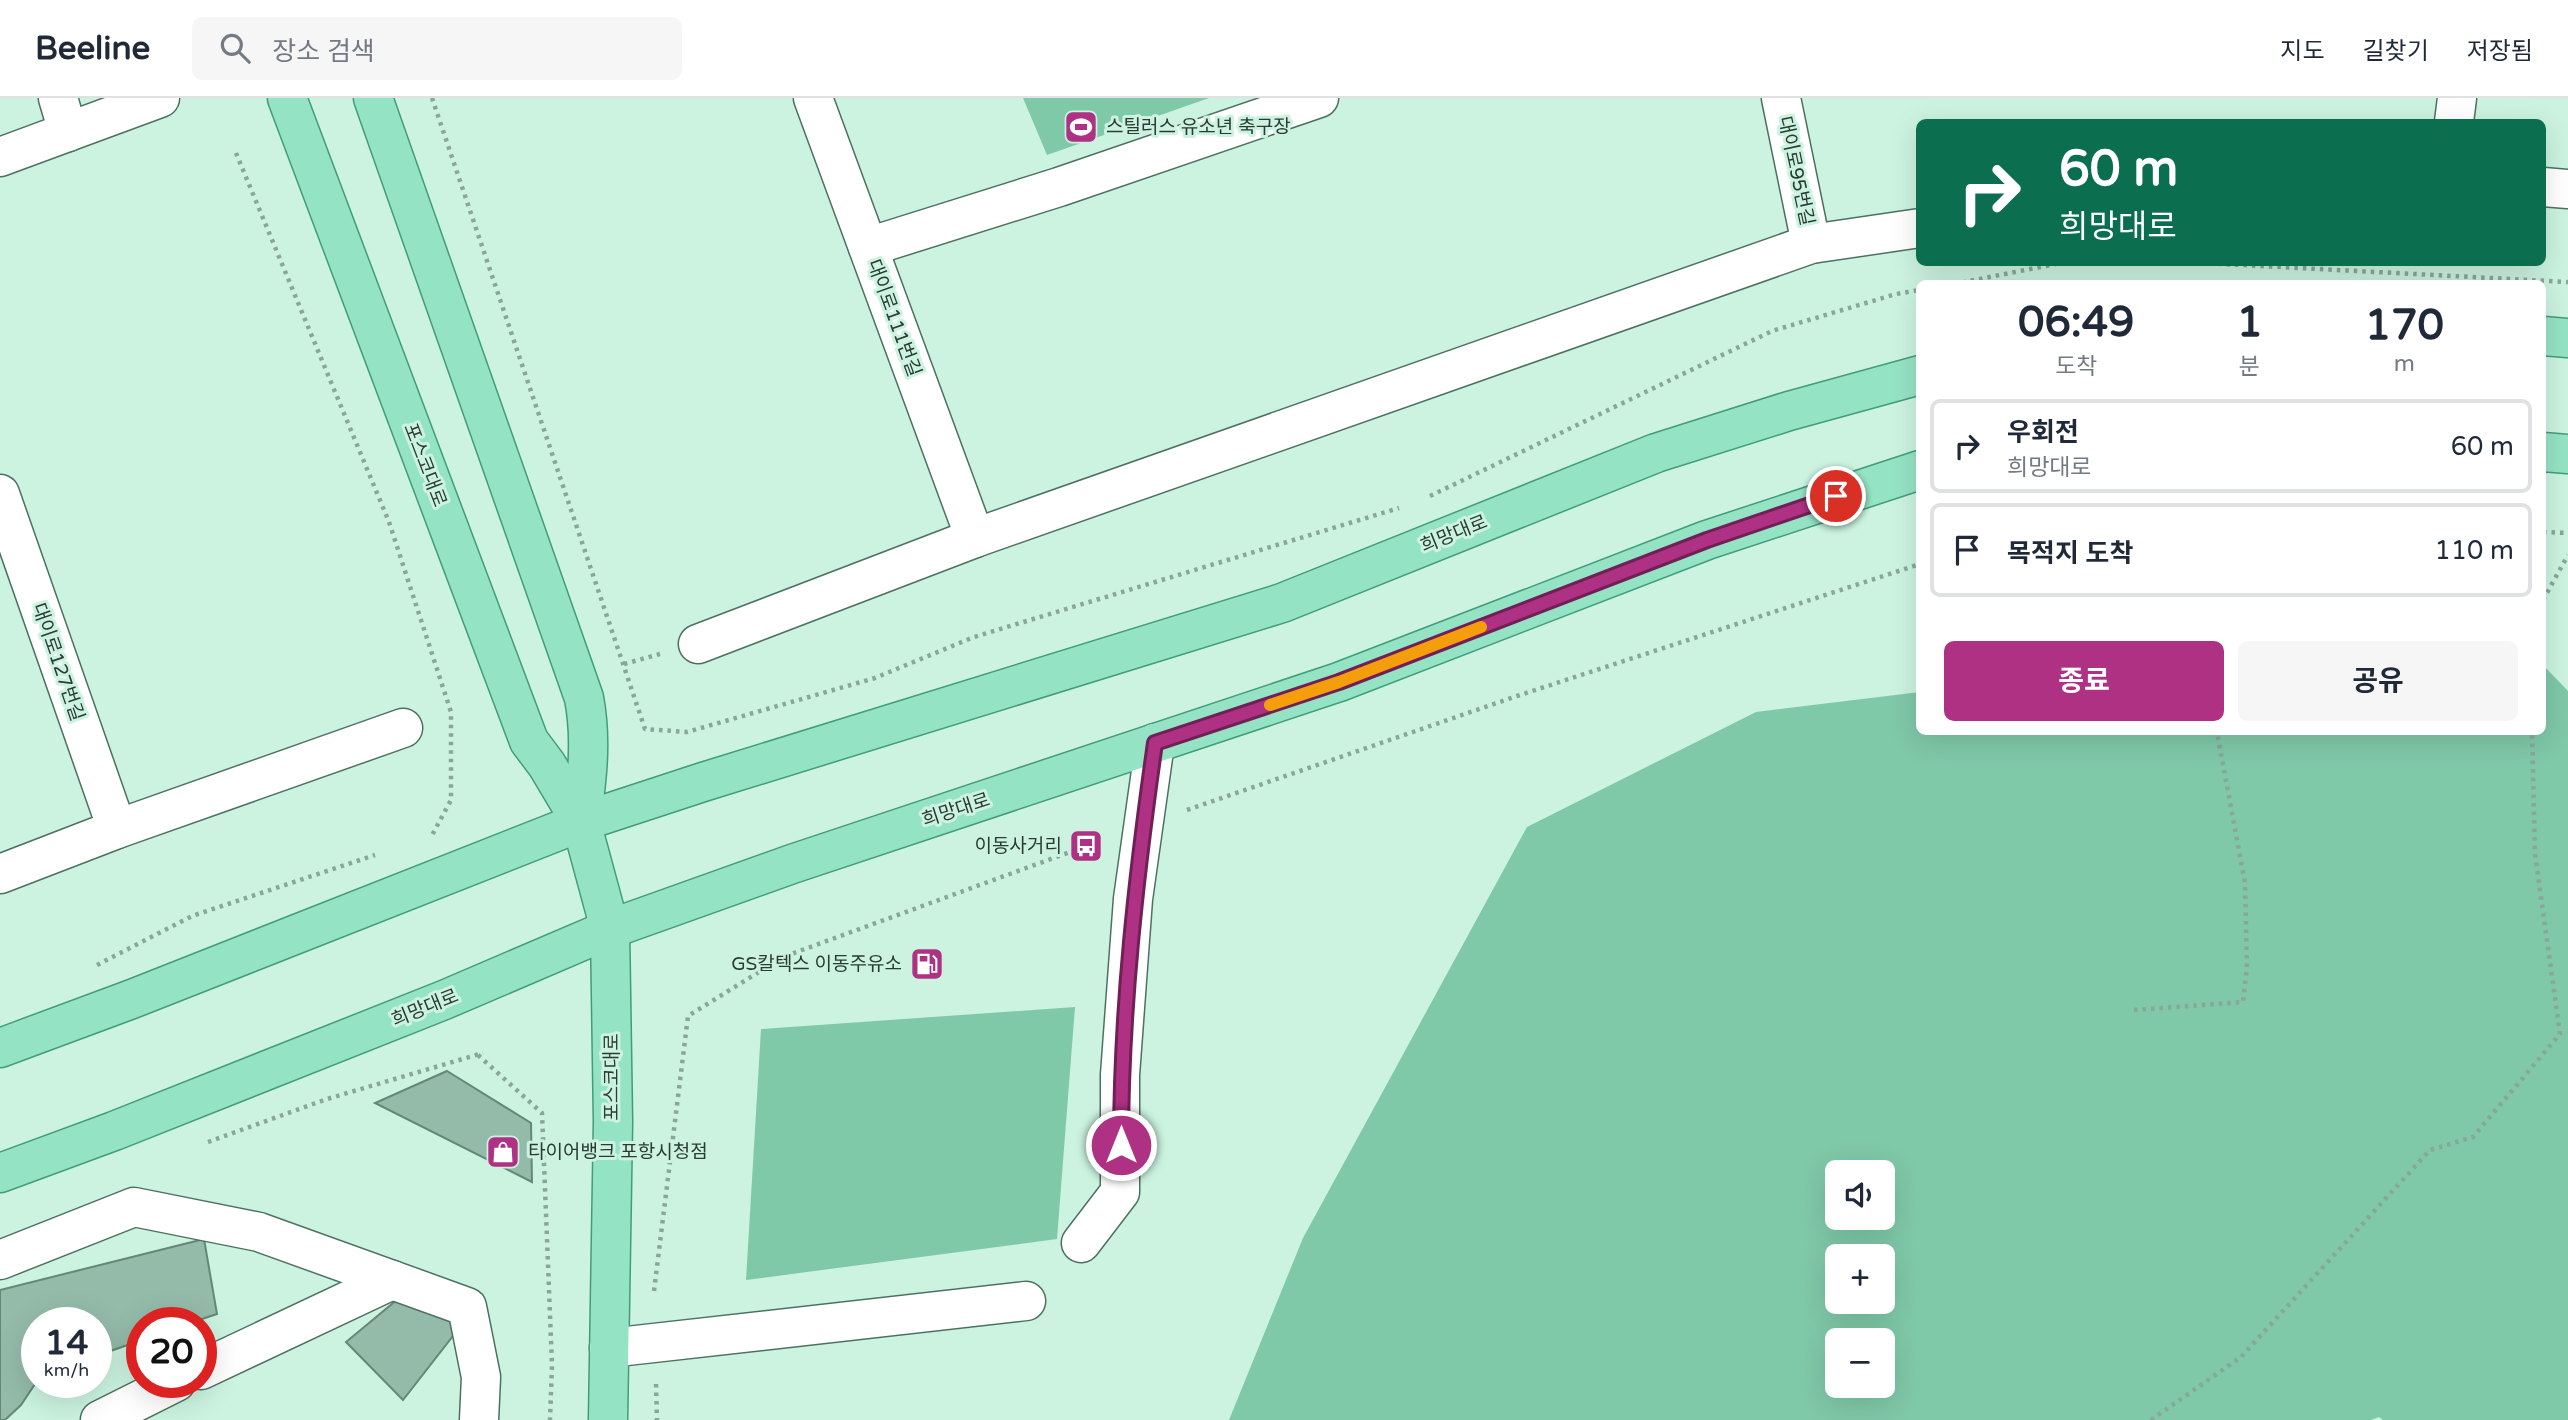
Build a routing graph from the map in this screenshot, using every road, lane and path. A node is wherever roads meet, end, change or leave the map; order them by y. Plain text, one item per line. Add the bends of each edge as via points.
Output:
1 (160, 98) edge
2 (287, 98) edge
3 (373, 98) edge
4 (432, 98) edge
5 (813, 98) edge
6 (1319, 98) edge
7 (1781, 98) edge
8 (2457, 98) edge
9 (63, 115) edge
10 (2454, 119) edge
11 (236, 153) dead end
12 (0, 157) edge
13 (2546, 187) edge
14 (2568, 189) edge
15 (1916, 229) edge
16 (1811, 244) junction
17 (868, 247) junction
18 (2046, 266) edge
19 (2261, 266) edge
20 (1974, 280) edge
21 (2530, 280) edge
22 (2546, 281) edge
23 (2568, 282) edge
24 (1916, 291) edge
25 (2546, 337) edge
26 (2568, 338) edge
27 (1916, 376) edge
28 (2546, 452) edge
29 (2568, 454) edge
30 (1916, 471) edge
31 (0, 494) edge
32 (1424, 499) dead end
33 (1412, 505) dead end
34 (2546, 532) edge
35 (2568, 533) edge
36 (6, 534) edge
37 (975, 538) junction
38 (2568, 555) edge
39 (1916, 566) edge
40 (2546, 595) edge
41 (698, 644) dead end
42 (403, 728) dead end
43 (2218, 735) edge
44 (2532, 735) edge
45 (1155, 743) junction
46 (581, 822) junction
47 (1143, 826) junction
48 (117, 829) junction
49 (428, 842) dead end
50 (382, 854) dead end
51 (0, 874) edge
52 (610, 929) junction
53 (96, 965) dead end
54 (2134, 1010) dead end
55 (0, 1048) edge
56 (196, 1146) dead end
57 (0, 1173) edge
58 (1081, 1243) dead end
59 (0, 1259) edge
60 (392, 1280) junction
61 (1026, 1301) dead end
62 (656, 1343) junction
63 (609, 1348) junction
64 (217, 1362) edge
65 (144, 1398) edge
66 (100, 1420) edge
67 (479, 1420) edge
68 (550, 1420) edge
69 (608, 1420) edge
70 (657, 1420) edge
71 (2151, 1420) edge

1 - 9 street
2 - 46 main road, 포스코대로 via 529,741
3 - 46 main road, 포스코대로 via 584,698 590,758
4 - 33 path via 645,729 687,732 861,682 974,637
5 - 17 street, 대이로111번길
6 - 17 street
7 - 16 street, 대이로95번길
8 - 10 street
9 - 12 street
11 - 49 path via 394,535 451,712 451,800
13 - 14 street
15 - 16 street
16 - 37 street
17 - 37 street, 대이로111번길
18 - 20 path
19 - 21 path
22 - 23 path
24 - 32 path via 1772,331
25 - 26 main road
27 - 46 main road, 희망대로 via 1656,453 1282,603
28 - 29 main road
30 - 45 main road, 희망대로 via 1707,540 1339,682
31 - 36 street, 대이로127번길
34 - 35 path
36 - 48 street, 대이로127번길
37 - 41 street
38 - 40 path
39 - 47 path via 1530,692
42 - 48 street
43 - 54 path via 2245,883 2243,1002
44 - 71 path via 2535,854 2560,1034 2473,1138 2430,1150 2241,1357
45 - 47 street
45 - 52 main road, 희망대로
46 - 52 main road, 포스코대로
46 - 55 main road, 희망대로
47 - 58 street via 1133,899 1121,1075 1121,1192
47 - 62 path via 783,957 688,1016 654,1292
48 - 51 street
50 - 53 path via 192,916
52 - 57 main road, 희망대로 via 419,1010
52 - 63 main road, 포스코대로
56 - 68 path via 327,1099 480,1054 542,1113
59 - 60 street via 134,1207 259,1232
60 - 64 street
60 - 67 street via 467,1307 481,1377
61 - 62 street
62 - 63 street
62 - 70 path
63 - 69 main road, 포스코대로
65 - 66 street

